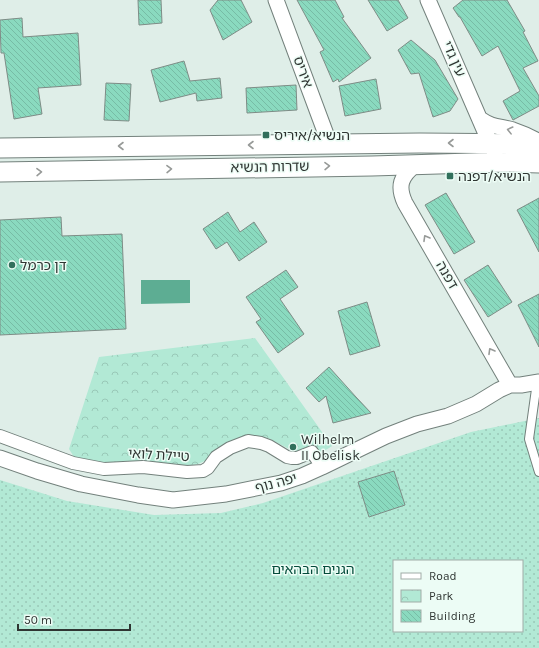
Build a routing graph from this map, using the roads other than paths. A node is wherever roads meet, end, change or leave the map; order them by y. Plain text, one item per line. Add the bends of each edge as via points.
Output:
1 (276, 0) edge
2 (428, 0) edge
3 (480, 119) junction
4 (490, 143) junction
5 (539, 143) edge
6 (330, 145) junction
7 (0, 148) edge
8 (505, 162) junction
9 (539, 163) edge
10 (415, 164) junction
11 (0, 172) edge
12 (538, 382) edge
13 (510, 385) junction
14 (0, 436) edge
15 (0, 458) edge
16 (322, 467) junction
17 (539, 472) edge

1 - 6 street, איריס
2 - 3 street, עין גדי
3 - 4 street, עין גדי
5 -> 3 street via 533,138 490,125
4 - 5 street, שדרות הנשיא
4 -> 6 street, שדרות הנשיא
4 - 8 street, עין גדי
6 -> 7 street, שדרות הנשיא
8 - 9 street, שדרות הנשיא
8 - 10 street, שדרות הנשיא
11 -> 10 street, שדרות הנשיא
13 -> 10 street, דפנה via 401,195 402,180
12 - 13 street, יפה נוף
12 - 17 lane via 529,439
13 - 16 street, יפה נוף via 476,404 448,416 417,424
14 - 16 street, טיילת לואי via 73,463 104,468 143,467 187,472 203,471 216,457 230,448 248,442 270,446 292,458 312,452
15 - 16 street, יפה נוף via 81,484 173,500 226,494 281,483

